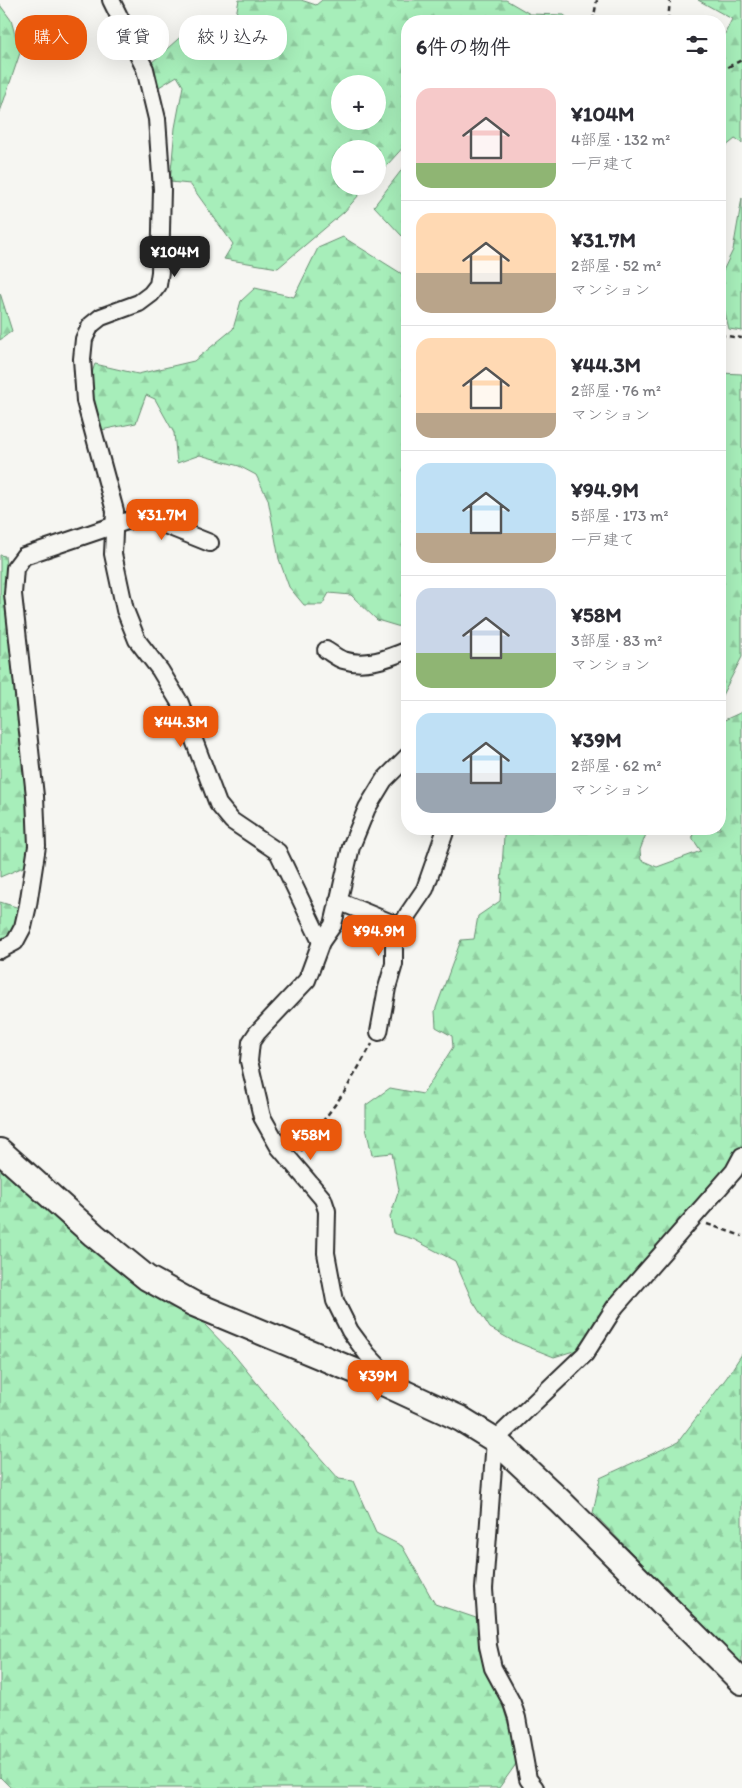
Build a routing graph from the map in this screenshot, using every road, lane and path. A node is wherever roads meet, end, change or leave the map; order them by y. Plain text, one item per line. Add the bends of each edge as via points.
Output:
1 (111, 0) edge
2 (597, 0) edge
3 (670, 0) edge
4 (594, 15) edge
5 (669, 15) edge
6 (742, 60) edge
7 (726, 68) edge
8 (726, 336) edge
9 (742, 338) edge
10 (114, 525) junction
11 (210, 543) dead end
12 (326, 650) dead end
13 (401, 653) edge
14 (401, 763) edge
15 (444, 835) edge
16 (338, 901) junction
17 (401, 927) junction
18 (321, 942) junction
19 (0, 950) edge
20 (379, 1032) joint
21 (0, 1152) edge
22 (742, 1156) edge
23 (292, 1163) junction
24 (691, 1220) junction
25 (742, 1236) edge
26 (379, 1381) junction
27 (495, 1440) junction
28 (742, 1682) edge
29 (535, 1788) edge

1 - 10 street via 145,69 157,119 162,188 158,285 139,303 101,317 91,325 84,339 85,401 115,511
2 - 4 path
3 - 5 path
6 - 7 path
8 - 9 path
10 - 11 street via 136,518 150,519
10 - 18 street via 113,554 125,610 137,640 180,703 218,804 232,821 278,852
10 - 19 street via 24,556 15,568 13,594 35,796 36,846 23,927 15,942
12 - 13 street via 342,660 364,663
14 - 16 street via 384,780 367,808 351,847
15 - 17 street via 425,889
16 - 17 street
16 - 18 street via 333,925
17 - 20 street via 394,941 394,964
18 - 23 street via 307,980 251,1042 249,1061 262,1117
20 - 23 path via 345,1091
21 - 26 street via 147,1278 194,1304
22 - 24 street via 734,1171
23 - 26 street via 323,1199 326,1254 335,1301 350,1331 382,1370
24 - 25 path
24 - 27 street via 615,1307 585,1354
26 - 27 street via 461,1419
27 - 28 street
27 - 29 street via 484,1589 488,1646 493,1668 517,1718 528,1779

